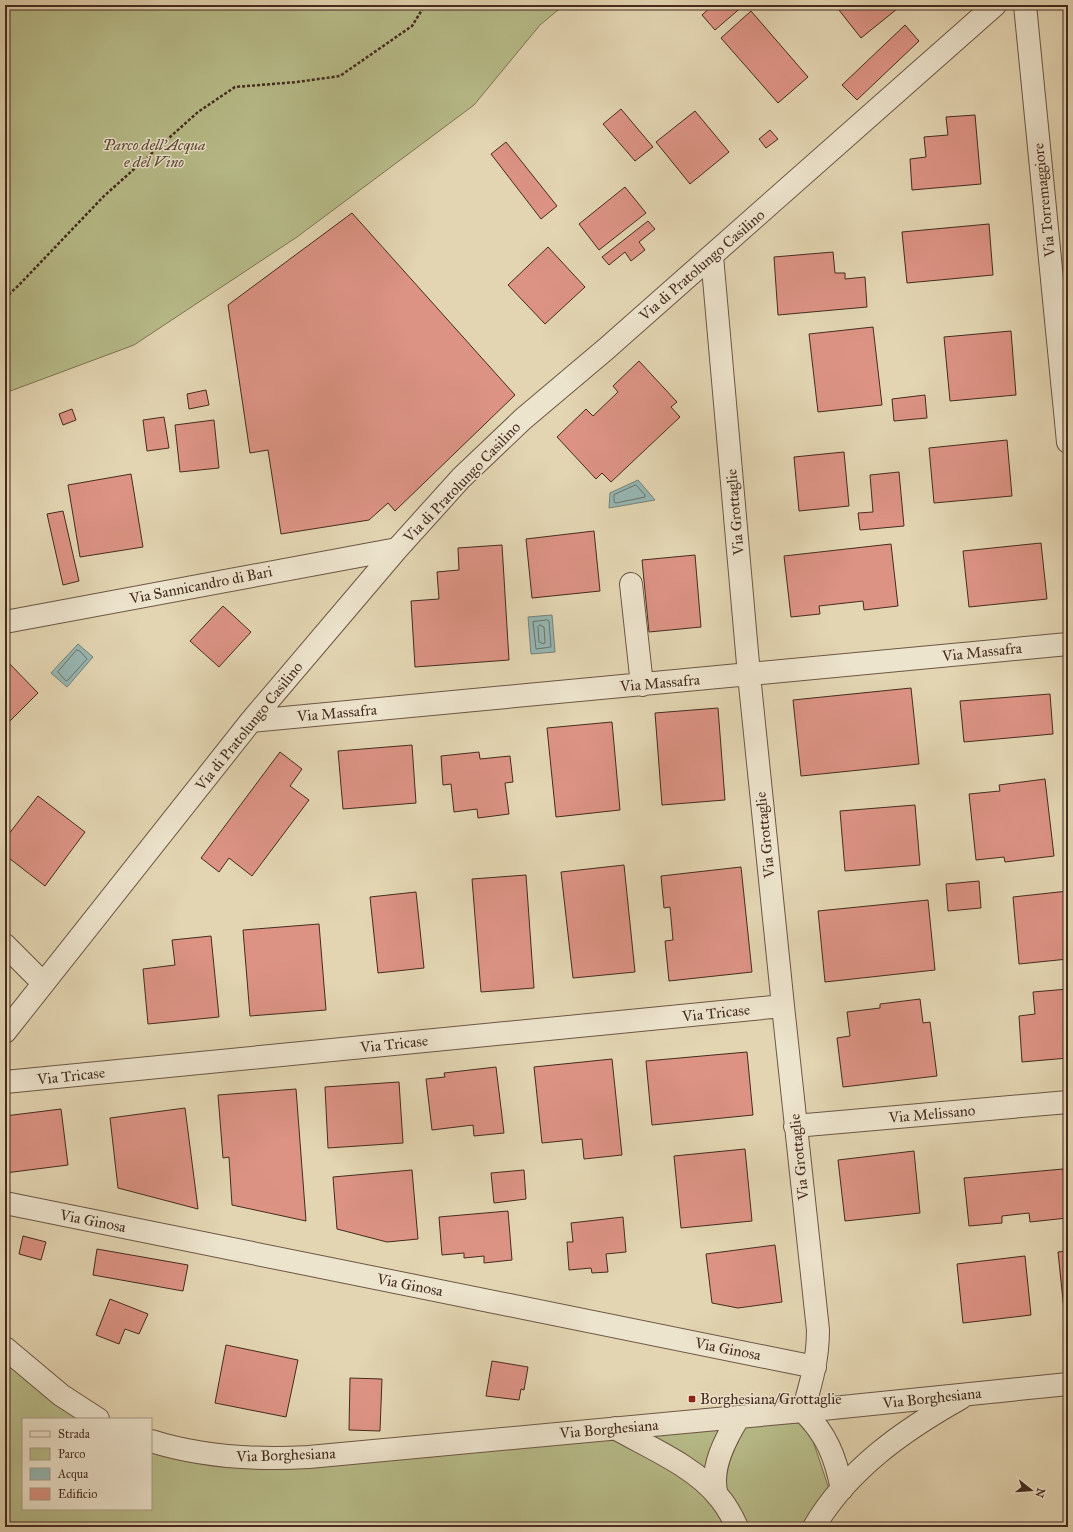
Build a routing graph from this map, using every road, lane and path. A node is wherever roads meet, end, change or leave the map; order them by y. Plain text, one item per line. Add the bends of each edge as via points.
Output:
1 (426, 5) edge
2 (995, 5) edge
3 (1025, 5) edge
4 (712, 256) junction
5 (5, 298) edge
6 (1068, 442) edge
7 (397, 549) junction
8 (631, 584) dead end
9 (5, 622) edge
10 (1068, 644) edge
11 (749, 675) junction
12 (642, 685) junction
13 (251, 722) junction
14 (5, 945) edge
15 (43, 983) junction
16 (782, 1006) junction
17 (5, 1032) edge
18 (5, 1082) edge
19 (1068, 1102) edge
20 (795, 1126) junction
21 (5, 1203) edge
22 (5, 1348) edge
23 (816, 1367) junction
24 (1068, 1384) edge
25 (968, 1394) junction
26 (803, 1411) junction
27 (739, 1417) junction
28 (97, 1418) edge
29 (615, 1428) junction
30 (152, 1441) edge
31 (842, 1489) junction
32 (717, 1495) junction
33 (738, 1527) edge
34 (814, 1527) edge

1 - 5 path via 412,26 340,76 235,87 198,112 104,196
2 - 4 street, Via di Pratolungo Casilino
3 - 6 street, Via Torremaggiore
4 - 7 street, Via di Pratolungo Casilino via 508,433 461,478
4 - 11 street, Via Grottaglie
7 - 9 street, Via Sannicandro di Bari
7 - 13 street, Via di Pratolungo Casilino
8 - 12 street
10 - 11 street, Via Massafra
11 - 12 street, Via Massafra
11 - 16 street, Via Grottaglie
12 - 13 street, Via Massafra
13 - 15 street, Via di Pratolungo Casilino
14 - 15 street
15 - 17 street, Via di Pratolungo Casilino
16 - 18 street, Via Tricase
16 - 20 street, Via Grottaglie
19 - 20 street, Via Melissano
20 - 23 street, Via Grottaglie via 818,1330
21 - 23 street, Via Ginosa
22 - 28 street via 61,1394
23 - 26 street, Via Grottaglie
24 - 25 street, Via Borghesiana
25 - 26 street, Via Borghesiana
25 - 31 street via 896,1438
26 - 27 street, Via Borghesiana
26 - 31 street via 826,1439
27 - 29 street, Via Borghesiana
27 - 32 street via 728,1436 717,1465
29 - 30 street, Via Borghesiana via 284,1458 222,1456
29 - 32 street via 694,1473
31 - 34 street via 832,1498
32 - 33 street

